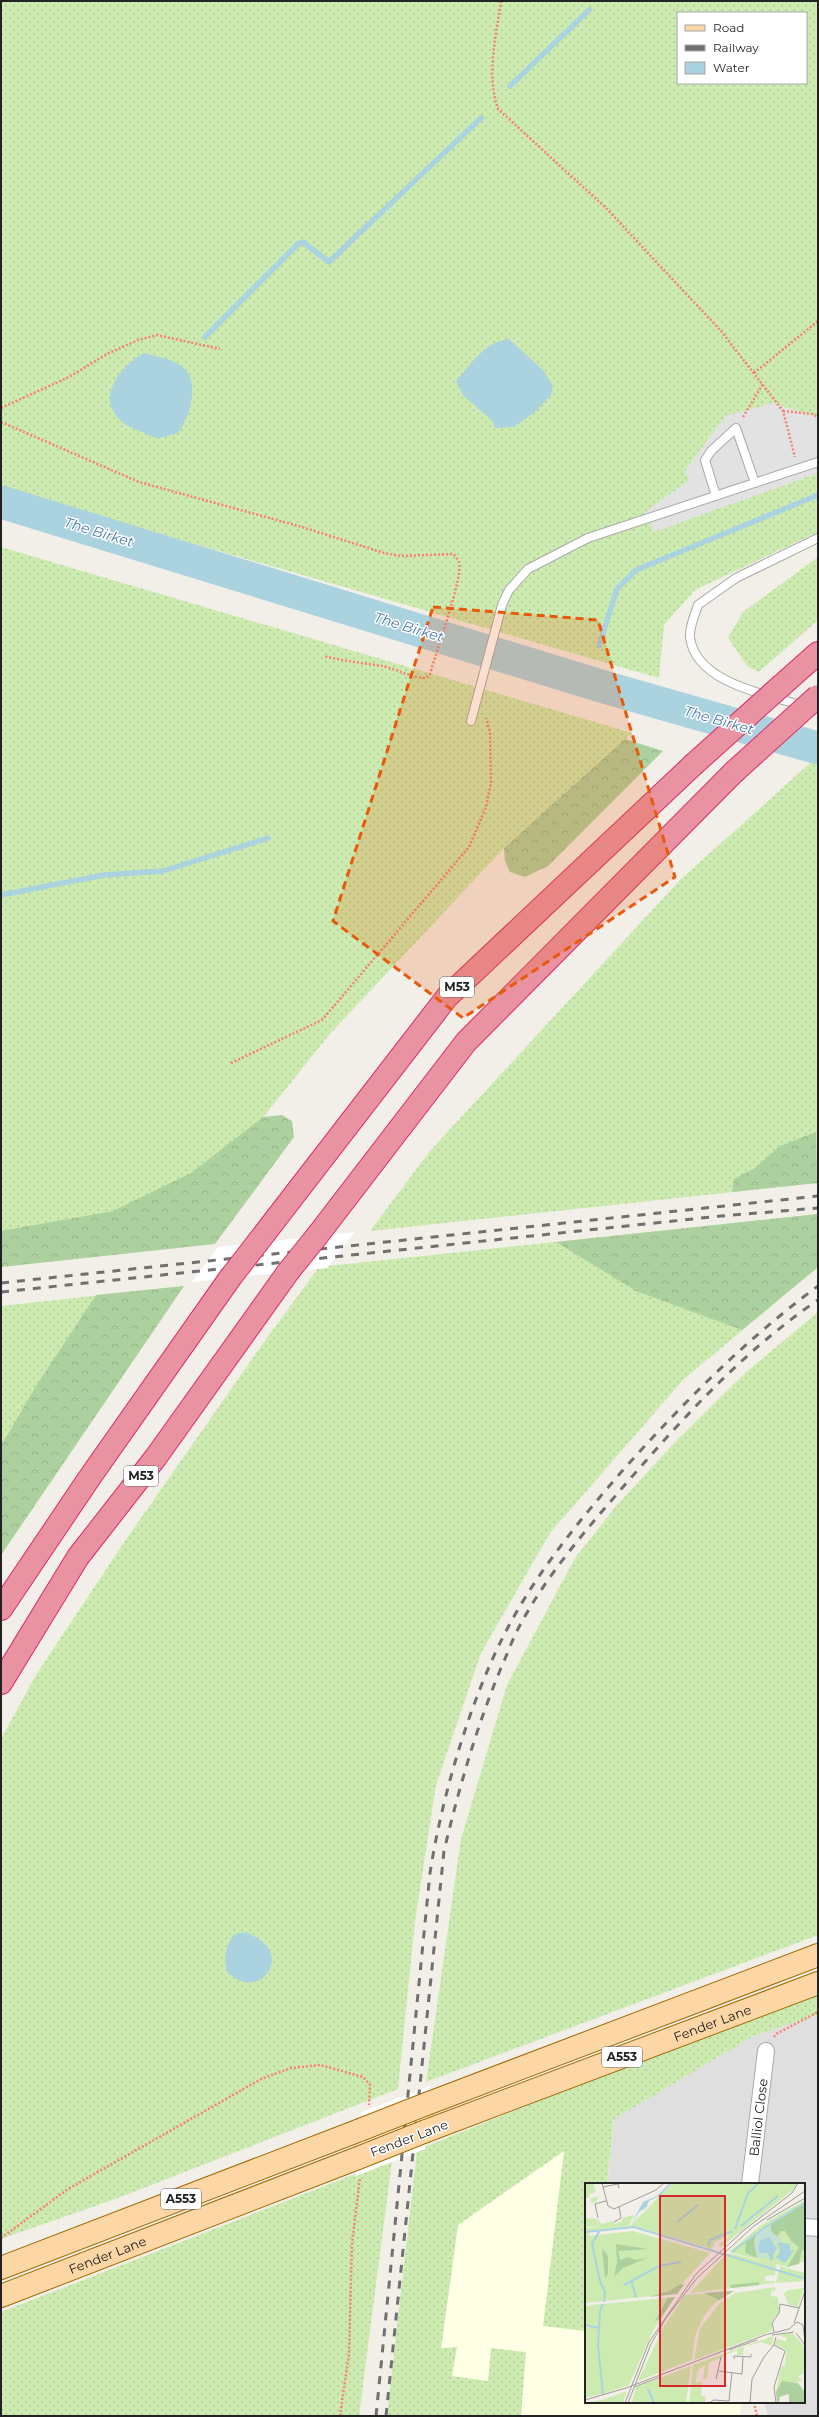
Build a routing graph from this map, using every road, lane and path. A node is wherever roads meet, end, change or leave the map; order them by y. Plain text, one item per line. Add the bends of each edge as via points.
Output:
1 (500, 1) edge
2 (818, 321) edge
3 (220, 349) dead end
4 (754, 373) junction
5 (763, 384) junction
6 (1, 408) edge
7 (783, 411) junction
8 (818, 417) edge
9 (1, 422) edge
10 (736, 428) junction
11 (818, 462) edge
12 (798, 468) junction
13 (755, 483) junction
14 (716, 496) junction
15 (818, 538) edge
16 (818, 653) edge
17 (324, 656) dead end
18 (818, 657) edge
19 (782, 685) junction
20 (818, 696) edge
21 (476, 702) junction
22 (818, 710) edge
23 (471, 721) dead end
24 (231, 1063) dead end
25 (1, 1609) edge
26 (1, 1684) edge
27 (818, 1955) edge
28 (818, 1983) edge
29 (818, 2012) edge
30 (766, 2051) joint
31 (368, 2107) dead end
32 (359, 2164) junction
33 (750, 2183) edge
34 (805, 2227) edge
35 (818, 2228) edge
36 (1, 2238) edge
37 (1, 2268) edge
38 (1, 2296) edge
39 (754, 2403) edge
40 (340, 2416) edge
41 (757, 2416) edge

1 - 4 path via 491,79 498,110 605,207 721,331
2 - 4 path
3 - 6 path via 156,335 107,354 70,377
4 - 5 path
5 - 7 path
5 - 10 path
7 - 8 path
7 - 12 path
9 - 17 path via 139,482 302,527 384,553 401,556 453,554 459,562 452,600 430,674 426,678 383,666 356,664
10 - 13 lane
10 - 14 lane via 705,460
11 - 12 lane
12 - 13 lane
13 - 14 lane
14 - 21 lane via 588,538 528,570 517,579 502,605
15 - 22 lane via 736,578 698,605 690,636 696,657 727,682
16 - 19 highway
18 - 19 highway, M53
19 - 25 highway, M53, bridge via 693,765 447,997 230,1278
20 - 26 highway, M53, bridge via 734,772 466,1042 288,1272 156,1457 78,1557
21 - 23 lane
21 - 24 path via 485,715 490,733 491,783 486,807 469,847 322,1020
27 - 37 main road, Fender Lane / A553, bridge
28 - 32 main road, Fender Lane / A553, bridge via 426,2131
29 - 30 path via 776,2034
30 - 33 street, Balliol Close
31 - 36 path via 370,2085 363,2077 320,2064 291,2068 261,2079 68,2189
32 - 38 main road, Fender Lane / A553
32 - 40 path via 352,2243 349,2354
34 - 35 street
39 - 41 path

